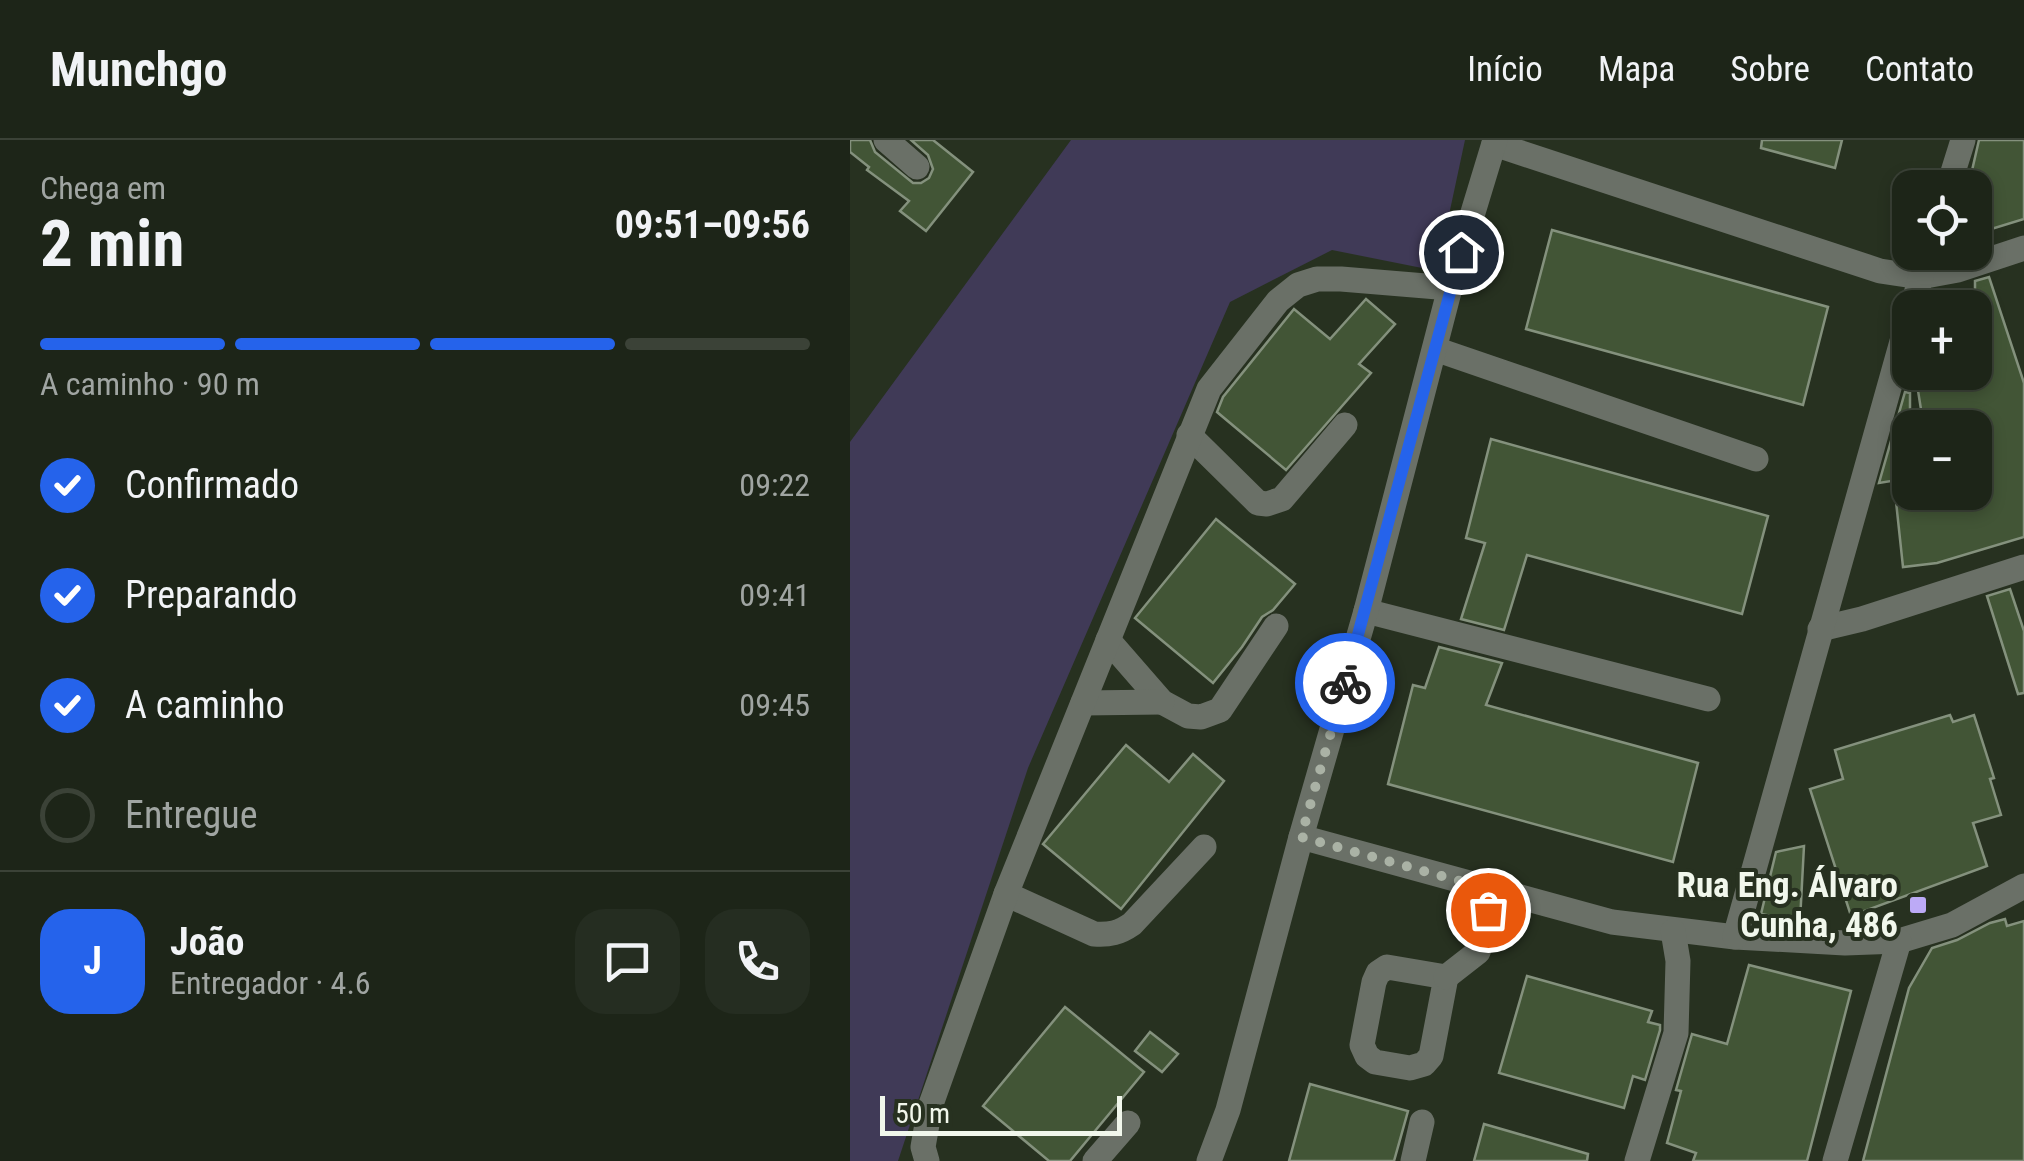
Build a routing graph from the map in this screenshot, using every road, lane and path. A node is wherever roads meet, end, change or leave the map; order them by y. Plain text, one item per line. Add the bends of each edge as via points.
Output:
1 (886, 140) edge
2 (1964, 140) edge
3 (1494, 142) edge
4 (917, 167) dead end
5 (1954, 170) edge
6 (2024, 248) edge
7 (1992, 259) edge
8 (1892, 269) edge
9 (1450, 288) junction
10 (1435, 349) junction
11 (1892, 377) edge
12 (1345, 424) dead end
13 (1189, 435) junction
14 (1756, 459) dead end
15 (2024, 567) edge
16 (1366, 611) junction
17 (1276, 626) dead end
18 (1820, 629) junction
19 (1108, 640) junction
20 (1708, 699) dead end
21 (1162, 702) junction
22 (1084, 703) junction
23 (1301, 837) junction
24 (1204, 847) dead end
25 (2023, 885) edge
26 (1492, 890) junction
27 (1006, 894) junction
28 (1672, 932) junction
29 (1734, 937) junction
30 (1899, 940) junction
31 (1446, 977) dead end
32 (1422, 1122) dead end
33 (1128, 1123) dead end
34 (926, 1161) edge
35 (1095, 1161) edge
36 (1209, 1161) edge
37 (1413, 1161) edge
38 (1637, 1161) edge
39 (1835, 1161) edge

1 - 4 street
2 - 5 street
3 - 8 street via 1827,255
3 - 9 street
6 - 7 street
9 - 10 street
9 - 13 street via 1340,279 1298,285 1208,388
10 - 14 street
10 - 16 street
11 - 18 street
12 - 13 street via 1282,499 1266,504
13 - 19 street
15 - 18 street
16 - 20 street
16 - 23 street
17 - 21 street via 1220,710 1188,716
18 - 29 street
19 - 21 street
19 - 22 street
21 - 22 street
22 - 27 street
23 - 26 street
23 - 36 street
24 - 27 street via 1132,924 1110,935
25 - 30 street via 1952,925
26 - 28 street
26 - 31 street via 1478,952
27 - 34 street via 930,1108
28 - 29 street
28 - 38 street via 1676,1032
29 - 30 street
30 - 39 street
32 - 37 street
33 - 35 street

